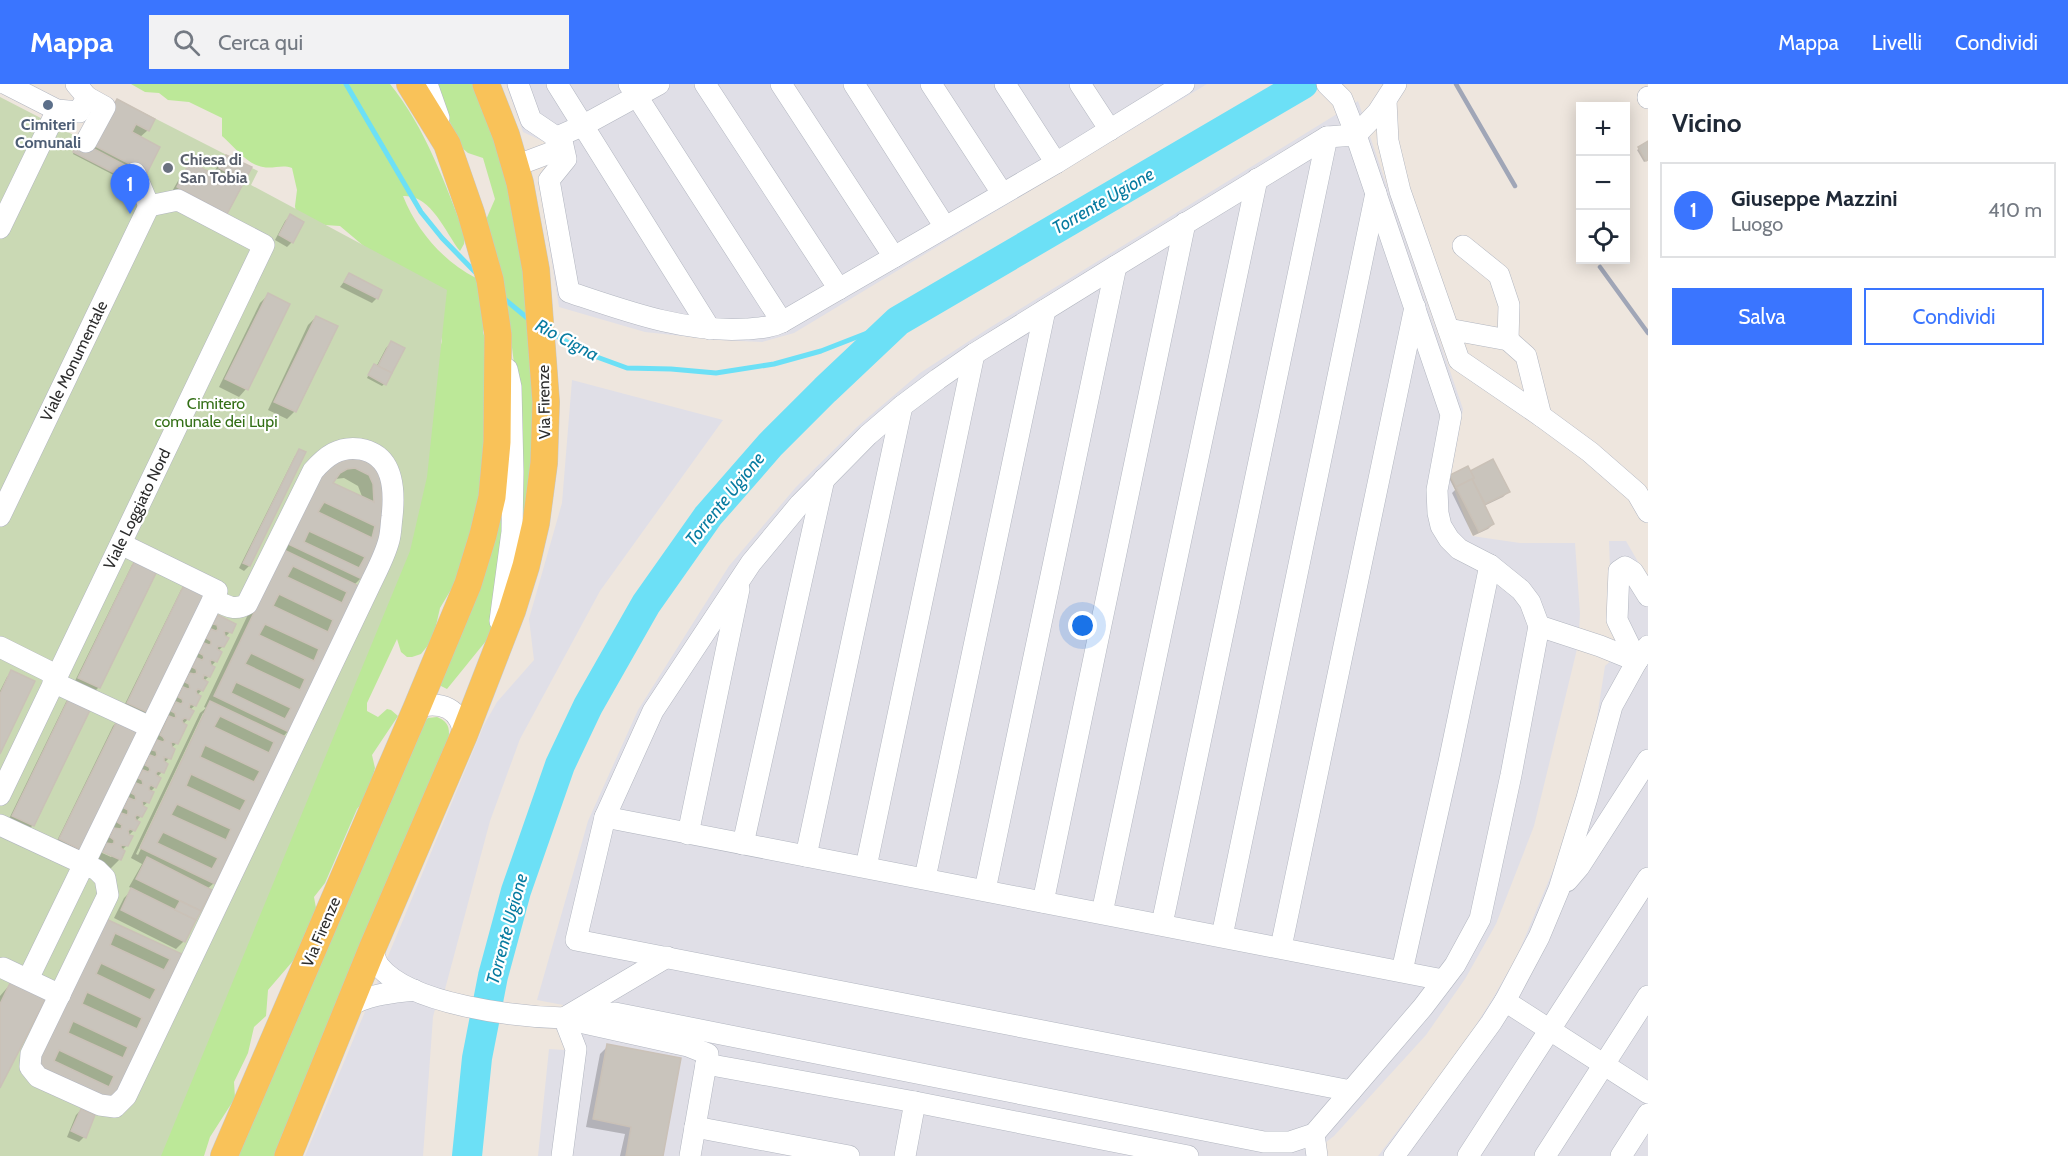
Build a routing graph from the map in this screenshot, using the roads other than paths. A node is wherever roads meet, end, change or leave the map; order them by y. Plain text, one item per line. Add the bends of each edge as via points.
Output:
1 (6, 84) edge
2 (410, 84) edge
3 (427, 84) edge
4 (486, 84) edge
5 (518, 84) edge
6 (557, 84) edge
7 (659, 84) edge
8 (705, 84) edge
9 (782, 84) edge
10 (854, 84) edge
11 (931, 84) edge
12 (1005, 84) edge
13 (1080, 84) edge
14 (1184, 84) edge
15 (1327, 84) edge
16 (633, 90) edge
17 (82, 91) edge
18 (1159, 91) edge
19 (1391, 92) edge
20 (57, 110) junction
21 (584, 125) junction
22 (1110, 130) junction
23 (1356, 135) junction
24 (557, 137) junction
25 (1327, 137) junction
26 (86, 142) dead end
27 (447, 144) junction
28 (1056, 163) junction
29 (515, 166) junction
30 (135, 173) dead end
31 (1257, 179) junction
32 (1002, 193) junction
33 (1376, 193) junction
34 (149, 206) junction
35 (1185, 223) junction
36 (945, 227) junction
37 (0, 228) edge
38 (1463, 246) dead end
39 (894, 257) junction
40 (1116, 266) junction
41 (839, 289) junction
42 (1415, 306) junction
43 (1045, 310) junction
44 (782, 322) junction
45 (497, 326) junction
46 (710, 329) junction
47 (1449, 329) junction
48 (1508, 340) junction
49 (974, 354) junction
50 (902, 406) junction
51 (1541, 416) junction
52 (824, 478) junction
53 (1648, 512) edge
54 (0, 516) edge
55 (121, 544) junction
56 (1490, 565) junction
57 (741, 576) junction
58 (1648, 596) edge
59 (213, 599) junction
60 (1539, 626) junction
61 (0, 646) edge
62 (497, 649) junction
63 (1643, 653) edge
64 (55, 679) junction
65 (417, 707) junction
66 (150, 727) junction
67 (464, 735) junction
68 (1648, 760) edge
69 (0, 795) edge
70 (605, 818) junction
71 (0, 825) edge
72 (688, 834) junction
73 (743, 844) junction
74 (806, 856) junction
75 (84, 865) junction
76 (866, 867) junction
77 (925, 878) junction
78 (1648, 878) edge
79 (1559, 889) junction
80 (985, 890) junction
81 (1043, 902) junction
82 (1102, 913) junction
83 (1162, 924) junction
84 (1222, 936) junction
85 (1281, 947) junction
86 (372, 949) junction
87 (667, 957) junction
88 (1, 969) edge
89 (1402, 971) junction
90 (28, 979) junction
91 (1443, 980) junction
92 (414, 990) junction
93 (60, 995) junction
94 (1648, 996) edge
95 (1505, 1001) junction
96 (349, 1006) junction
97 (564, 1018) junction
98 (1551, 1030) junction
99 (706, 1064) junction
100 (1604, 1064) junction
101 (1351, 1091) junction
102 (1648, 1093) edge
103 (915, 1102) junction
104 (1648, 1114) edge
105 (695, 1127) junction
106 (1314, 1134) junction
107 (224, 1156) edge
108 (288, 1156) edge
109 (562, 1156) edge
110 (690, 1156) edge
111 (849, 1156) edge
112 (905, 1156) edge
113 (1188, 1156) edge
114 (1317, 1156) edge
115 (1394, 1156) edge
116 (1468, 1156) edge
117 (1545, 1156) edge
118 (1621, 1156) edge

1 - 20 street
2 - 27 main road, Via Firenze
3 - 27 street, Via Firenze
4 - 29 main road, Via Firenze
5 - 24 street via 531,120
6 - 21 street
7 - 16 street
8 - 41 street
9 - 39 street
10 - 36 street
11 - 32 street
12 - 28 street
13 - 22 street
14 - 18 street
15 - 23 street via 1342,99
16 - 21 street
16 - 44 street
17 - 20 street via 79,112
17 - 26 street via 105,106
18 - 22 street
19 - 23 street
19 - 47 street via 1388,141 1400,191
20 - 37 street
21 - 24 street
21 - 46 street
22 - 28 street
23 - 25 street
23 - 33 street
24 - 29 street via 555,151
24 - 46 street via 562,141 566,159 549,180 569,292 648,318
25 - 31 street
25 - 83 street
27 - 45 main road, Via Firenze via 474,221 490,280
28 - 32 street
29 - 62 main road, Via Firenze via 533,246 540,308 546,402 544,463 536,523 520,588
30 - 34 street
31 - 35 street
31 - 82 street
32 - 36 street
33 - 42 street
33 - 84 street
34 - 54 street, Viale Monumentale
34 - 55 street, Viale Loggiato Nord via 178,200 264,245
35 - 40 street
35 - 81 street
36 - 39 street
38 - 48 street via 1499,275 1509,305
39 - 41 street
40 - 43 street
40 - 80 street
41 - 44 street
42 - 56 street via 1451,415 1437,490 1438,513 1449,539 1459,549
42 - 85 street
43 - 49 street
43 - 77 street
44 - 46 street via 772,327
45 - 62 street, Via Firenze via 511,387 513,505
45 - 65 main road, Via Firenze via 497,442 488,517 468,584
47 - 48 street
47 - 51 street via 1459,360
48 - 51 street via 1526,356
49 - 50 street
49 - 76 street
50 - 52 street
50 - 74 street
51 - 53 street via 1637,493
52 - 57 street
52 - 73 street
55 - 59 street via 217,591
55 - 64 street, Viale Loggiato Nord
56 - 60 street via 1526,596
56 - 89 street
57 - 70 street via 653,711
57 - 72 street
58 - 63 street via 1633,572 1625,567 1619,571 1617,620
59 - 66 street
59 - 93 street via 231,608 247,604 313,471 323,460 333,452 354,448 376,454 390,475 394,494 390,539 126,1096 115,1107 100,1105 38,1077 30,1067 31,1054
60 - 63 street via 1600,646
60 - 91 street via 1483,906 1465,949
61 - 64 street
62 - 67 main road, Via Firenze
63 - 79 street via 1612,706
64 - 66 street
64 - 69 street, Viale Loggiato Nord
65 - 67 street via 434,705 452,711 459,718
65 - 107 main road, Via Firenze
66 - 75 street
67 - 86 main road, Via Firenze
68 - 79 street via 1579,867
70 - 72 street
70 - 87 street via 576,940
71 - 75 street
72 - 73 street
73 - 74 street
74 - 76 street
75 - 90 street
75 - 93 street via 105,878 108,895
76 - 77 street
77 - 80 street
78 - 98 street
79 - 95 street
80 - 81 street
81 - 82 street
82 - 83 street
83 - 84 street
84 - 85 street
85 - 89 street
86 - 92 street via 379,966
86 - 96 main road, Via Firenze
87 - 97 street
87 - 101 street
88 - 90 street
89 - 91 street
90 - 93 street
91 - 101 street
92 - 96 street via 376,994
92 - 97 street via 452,1003 529,1017
94 - 100 street
95 - 98 street
95 - 115 street
96 - 108 main road, Via Firenze
97 - 99 street via 688,1046 708,1054
97 - 106 street via 615,1013 1255,1141 1286,1142
97 - 109 street via 576,1048
98 - 100 street
98 - 116 street
99 - 103 street
99 - 105 street
100 - 102 street
100 - 117 street
101 - 106 street
103 - 112 street
103 - 113 street
104 - 118 street
105 - 110 street
105 - 111 street
106 - 114 street

